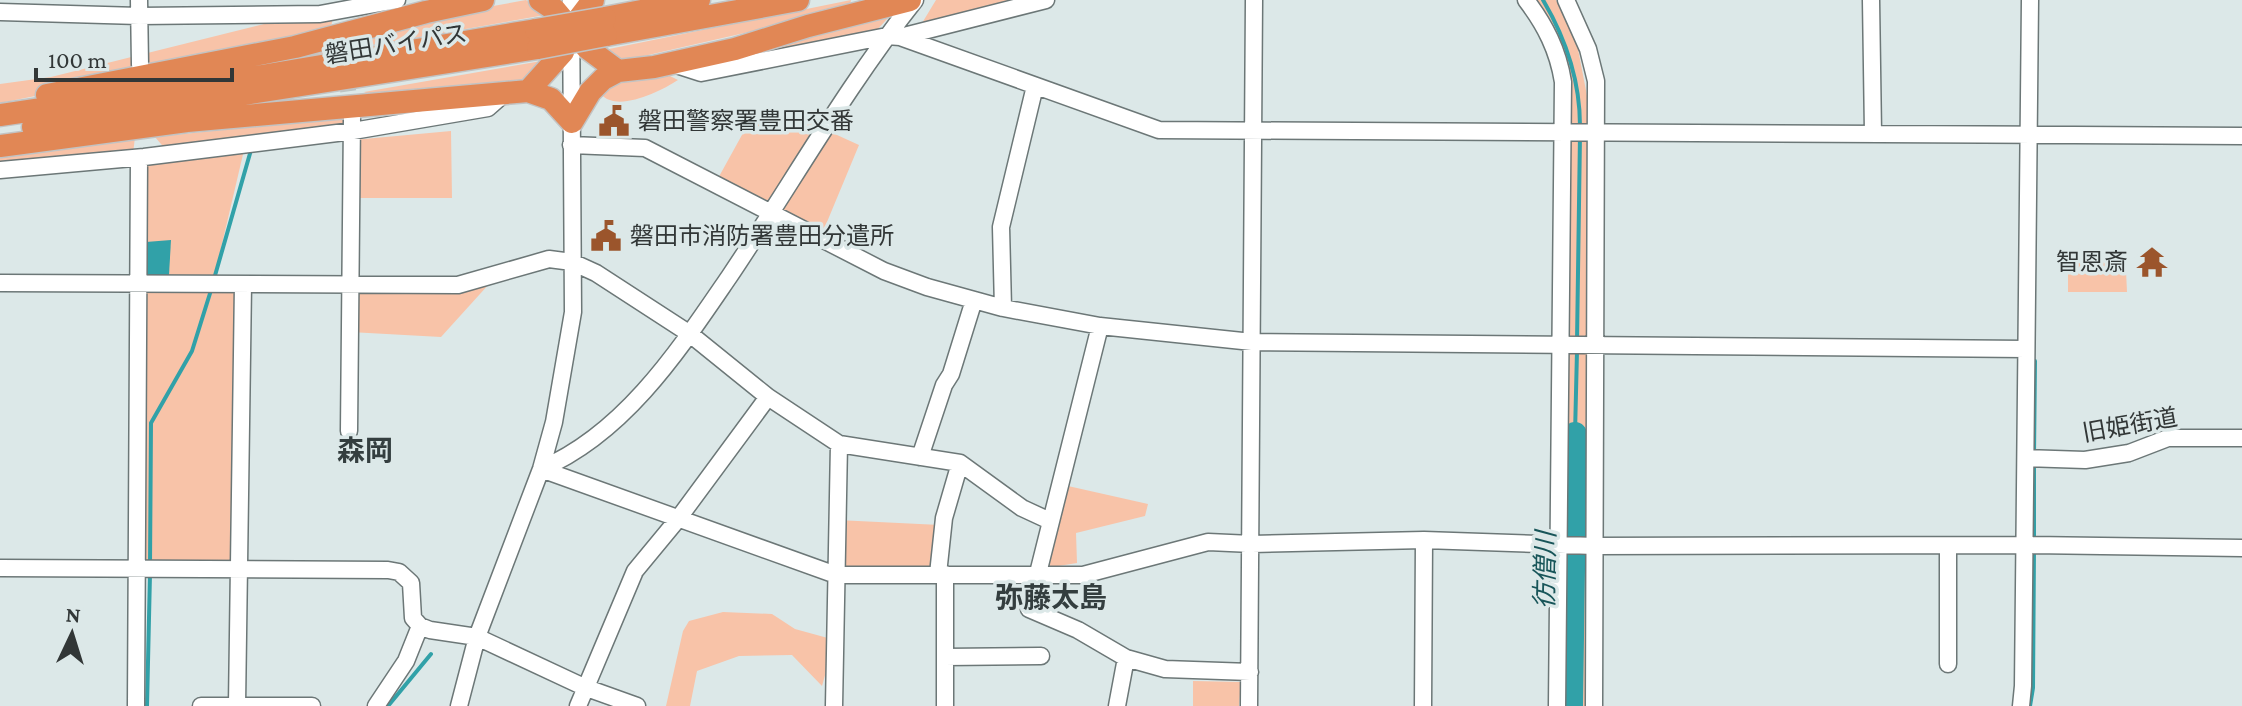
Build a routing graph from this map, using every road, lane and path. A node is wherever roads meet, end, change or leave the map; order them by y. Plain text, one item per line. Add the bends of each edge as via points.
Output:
1 (397, 0) edge
2 (483, 0) edge
3 (540, 0) edge
4 (571, 0) edge
5 (699, 0) edge
6 (798, 0) edge
7 (912, 0) edge
8 (1046, 0) edge
9 (1254, 0) edge
10 (1526, 0) edge
11 (1566, 0) edge
12 (1871, 0) edge
13 (2030, 0) edge
14 (355, 4) edge
15 (139, 8) edge
16 (0, 12) edge
17 (601, 17) edge
18 (571, 29) junction
19 (893, 36) junction
20 (537, 39) junction
21 (670, 63) junction
22 (140, 65) dead end
23 (618, 71) junction
24 (1035, 86) junction
25 (528, 91) junction
26 (505, 93) junction
27 (0, 108) edge
28 (0, 115) edge
29 (572, 122) junction
30 (352, 124) junction
31 (1253, 130) junction
32 (1597, 131) junction
33 (0, 132) edge
34 (1564, 132) junction
35 (1873, 133) junction
36 (2029, 135) junction
37 (2242, 136) edge
38 (571, 145) junction
39 (0, 146) edge
40 (139, 158) junction
41 (0, 170) edge
42 (772, 214) junction
43 (572, 262) junction
44 (0, 283) edge
45 (138, 283) junction
46 (243, 284) junction
47 (352, 284) junction
48 (974, 300) junction
49 (1003, 308) junction
50 (1100, 326) junction
51 (690, 334) junction
52 (1252, 342) junction
53 (1562, 344) junction
54 (1596, 345) junction
55 (2026, 349) junction
56 (768, 397) junction
57 (349, 431) dead end
58 (2242, 438) edge
59 (839, 444) junction
60 (920, 457) junction
61 (2027, 458) junction
62 (960, 463) junction
63 (541, 469) junction
64 (678, 519) junction
65 (1050, 521) junction
66 (1424, 540) junction
67 (1252, 544) junction
68 (1557, 544) junction
69 (2025, 545) junction
70 (1594, 546) junction
71 (1948, 546) junction
72 (2242, 548) edge
73 (0, 568) edge
74 (240, 568) junction
75 (138, 569) junction
76 (942, 574) junction
77 (836, 575) junction
78 (1038, 575) junction
79 (420, 626) junction
80 (477, 637) junction
81 (1041, 656) dead end
82 (945, 657) junction
83 (1126, 658) junction
84 (1948, 664) dead end
85 (1250, 672) junction
86 (584, 687) junction
87 (237, 705) edge
88 (136, 706) edge
89 (201, 706) edge
90 (312, 706) edge
91 (376, 706) edge
92 (459, 706) edge
93 (578, 706) edge
94 (637, 706) edge
95 (834, 706) edge
96 (945, 706) edge
97 (1117, 706) edge
98 (1249, 706) edge
99 (1423, 706) edge
100 (1557, 706) edge
101 (1594, 706) edge
102 (2021, 706) edge

1 - 14 street
2 - 27 highway via 295,47 65,90
3 - 18 highway
4 - 18 street
5 - 17 highway, 磐田バイパス
6 - 17 highway, 磐田バイパス
7 - 19 street
7 - 21 highway
8 - 19 street
9 - 31 street
10 - 34 street via 1559,60
11 - 32 street via 1596,81
12 - 35 street
13 - 36 street
14 - 15 street via 336,20 312,14
15 - 16 street
15 - 22 street
17 - 18 highway
17 - 20 highway, 磐田バイパス, bridge
18 - 23 highway
18 - 25 highway via 563,52
18 - 29 street
19 - 21 street via 701,73
19 - 24 street
19 - 42 street
20 - 28 highway, 磐田バイパス
20 - 33 highway, 磐田バイパス
21 - 23 highway
23 - 29 highway via 590,92
24 - 31 street via 1159,130
24 - 49 street via 1001,227
25 - 26 highway
25 - 29 highway via 551,99
26 - 30 street via 488,108
26 - 39 highway via 187,121
29 - 38 street
30 - 40 street
30 - 47 street
31 - 34 street
31 - 52 street
32 - 34 street
32 - 35 street
32 - 54 street
34 - 53 street
35 - 36 street
36 - 37 street
36 - 55 street
38 - 42 street via 645,148
38 - 43 street
40 - 41 street
40 - 45 street
42 - 48 street via 884,271
42 - 51 street
43 - 47 street via 549,259 458,285
43 - 51 street
43 - 63 street via 573,312
44 - 45 street
45 - 46 street
45 - 75 street
46 - 47 street
46 - 74 street
47 - 57 street
48 - 49 street
48 - 60 street
49 - 50 street
50 - 52 street
50 - 65 street
51 - 56 street
51 - 63 street via 616,419 571,456
52 - 53 street
52 - 67 street
53 - 54 street
53 - 68 street
54 - 55 street
54 - 70 street
55 - 61 street
56 - 59 street
56 - 64 street
58 - 61 street, 旧姫街道 via 2168,438 2129,453 2085,460
59 - 60 street
59 - 77 street
60 - 62 street
61 - 69 street
62 - 65 street via 1022,508
62 - 76 street via 944,518
63 - 64 street
63 - 80 street
64 - 77 street
64 - 86 street via 635,571
65 - 78 street
66 - 67 street
66 - 68 street
66 - 99 street
67 - 78 street via 1208,542 1083,575
67 - 85 street
68 - 70 street
68 - 100 street
69 - 71 street
69 - 72 street
69 - 102 street
70 - 71 street
70 - 101 street
71 - 84 street
73 - 75 street
74 - 75 street
74 - 79 street via 399,572 411,583 413,618
74 - 87 street
75 - 88 street
76 - 77 street
76 - 78 street
76 - 82 street
77 - 95 street
78 - 83 street via 1029,609
79 - 80 street
79 - 91 street via 406,661
80 - 86 street
80 - 92 street
81 - 82 street
82 - 96 street
83 - 85 street via 1165,669
83 - 97 street
85 - 98 street
86 - 93 street
86 - 94 street
87 - 89 street
87 - 90 street

